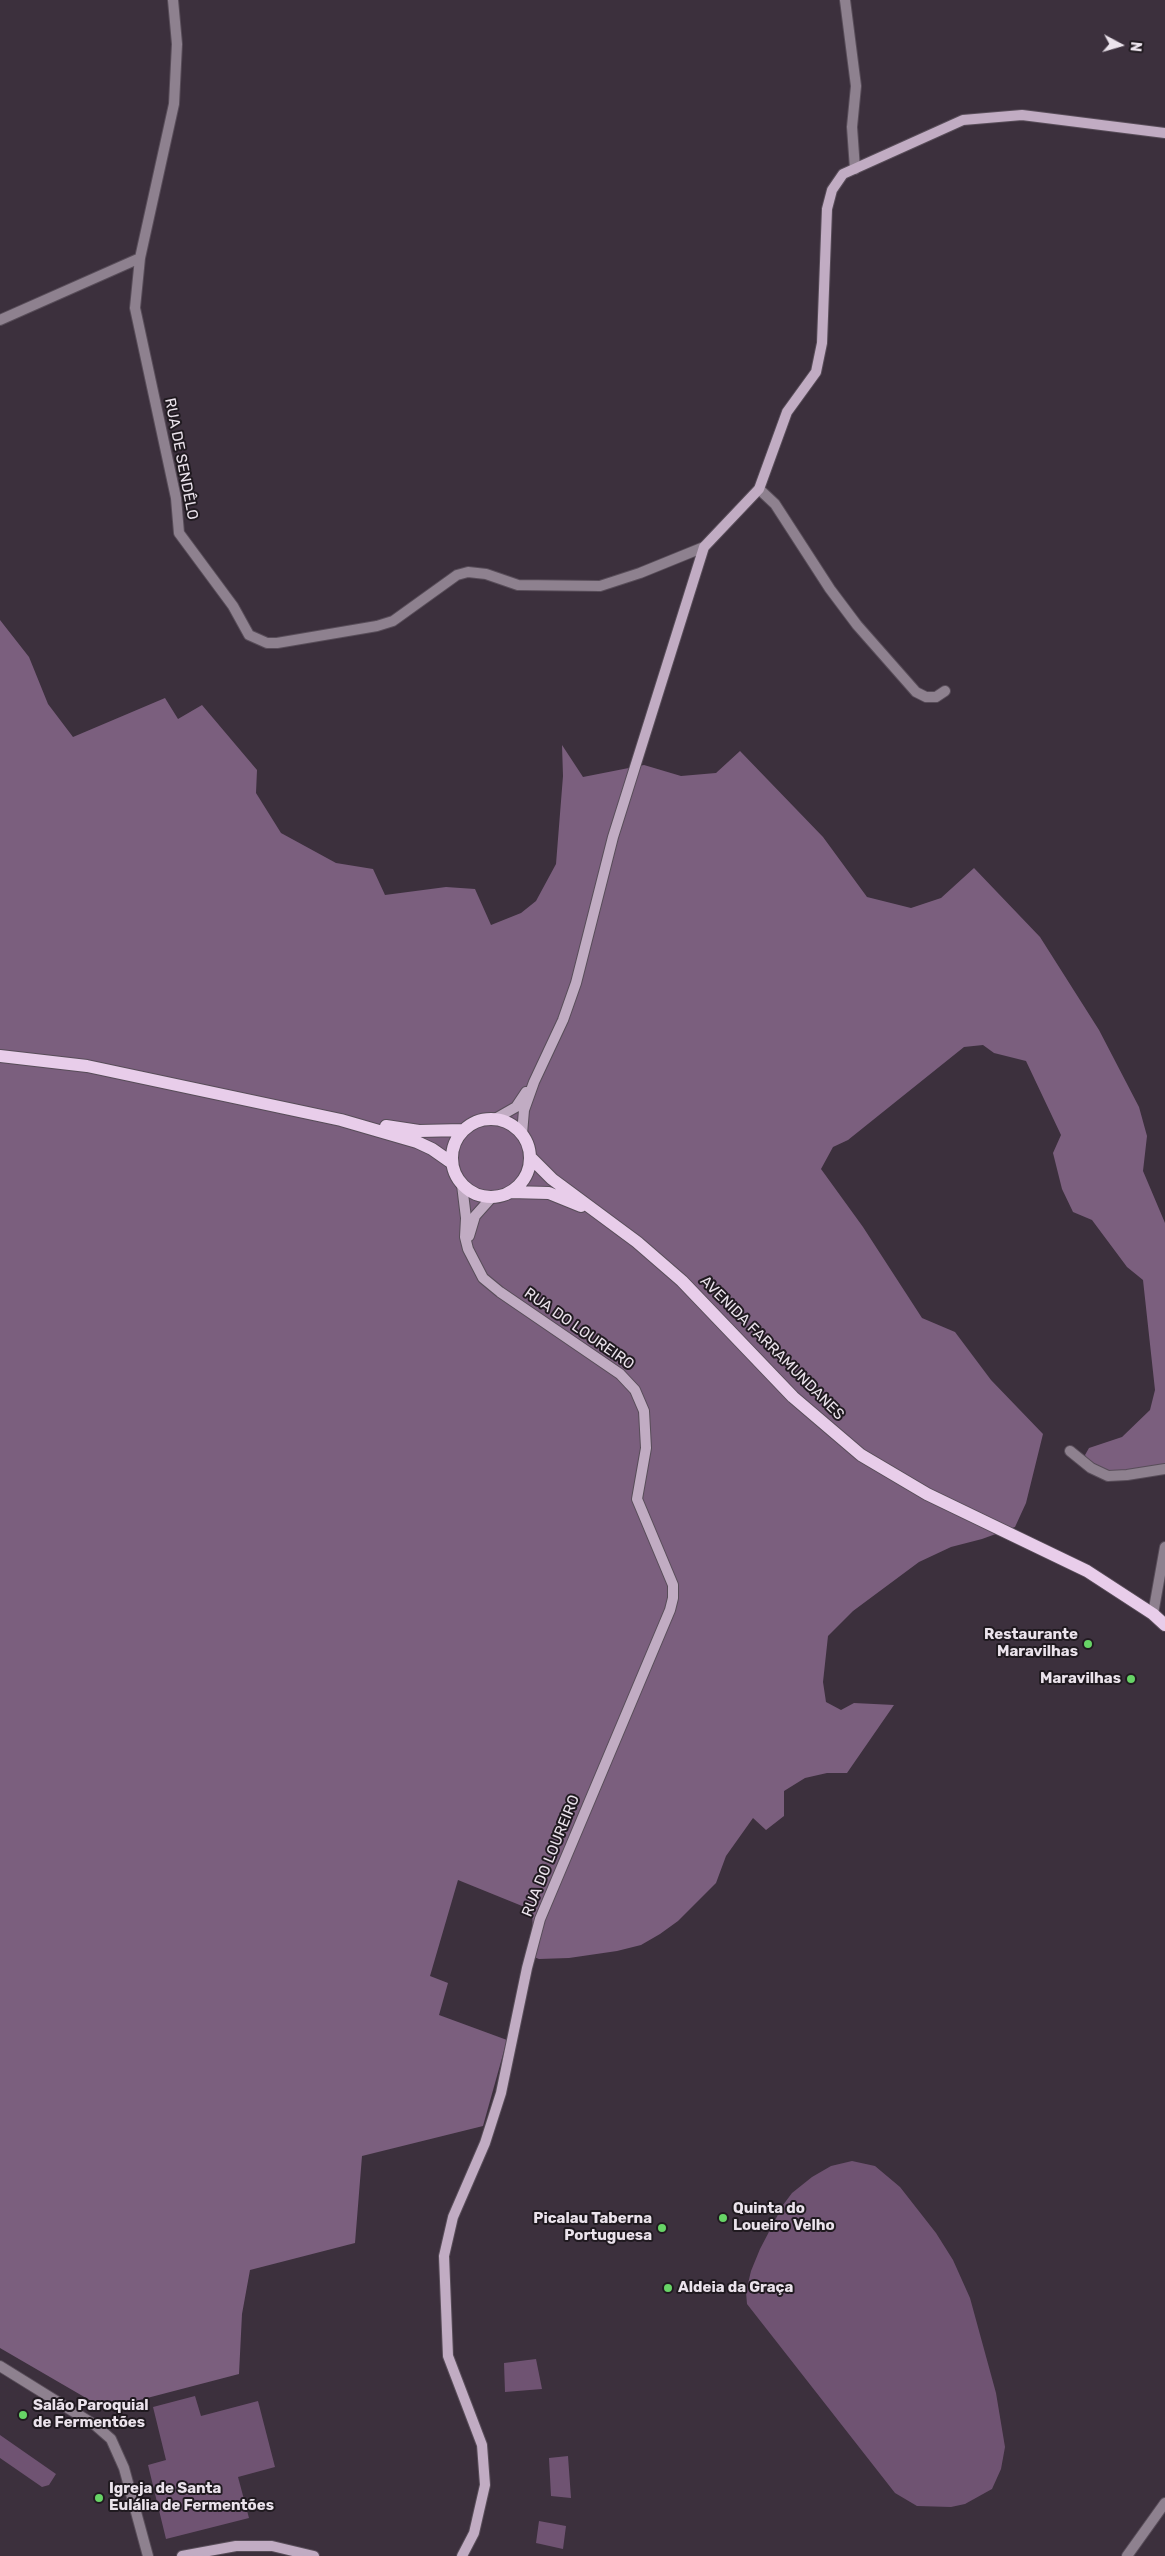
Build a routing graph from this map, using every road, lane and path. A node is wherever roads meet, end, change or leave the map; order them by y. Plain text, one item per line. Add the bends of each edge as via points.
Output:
1 (173, 0) edge
2 (845, 0) edge
3 (1165, 133) edge
4 (855, 169) junction
5 (140, 258) junction
6 (0, 320) edge
7 (759, 489) junction
8 (704, 547) junction
9 (946, 691) dead end
10 (0, 1056) edge
11 (534, 1082) junction
12 (495, 1119) junction
13 (341, 1120) junction
14 (463, 1130) junction
15 (522, 1134) junction
16 (530, 1158) junction
17 (452, 1163) junction
18 (462, 1185) junction
19 (510, 1192) junction
20 (492, 1197) junction
21 (599, 1214) junction
22 (468, 1249) junction
23 (1070, 1451) dead end
24 (1165, 1469) edge
25 (1165, 1547) edge
26 (1153, 1614) junction
27 (1165, 1625) edge
28 (0, 2366) edge
29 (1165, 2503) edge
30 (148, 2556) edge
31 (182, 2556) edge
32 (314, 2556) edge
33 (462, 2556) edge
34 (1126, 2556) edge

1 - 5 street, RUA DE SENDÊLO via 178,44 174,104
2 - 4 street via 856,86 852,128
3 - 4 street via 1022,115 963,120
4 - 7 street via 843,174 832,190 827,209 823,324 816,372 787,412
5 - 6 street
5 - 8 street, RUA DE SENDÊLO via 135,308 176,498 179,533 233,606 249,635 258,641 278,642 393,621 457,575 468,572 486,574 518,585 600,586
7 - 8 street
7 - 9 street via 775,504 857,625 916,692 936,697
8 - 11 street via 613,837 576,983 561,1027
10 - 13 main road via 87,1066
11 - 12 street via 516,1107
11 - 15 street via 524,1110
12 - 14 main road via 483,1119
12 - 15 main road via 505,1121
13 - 14 main road via 419,1131
13 - 17 main road via 417,1142
14 - 17 main road via 456,1140
15 - 16 main road
16 - 19 main road via 525,1178
16 - 21 main road
17 - 18 main road
18 - 20 main road via 476,1194
18 - 22 street, RUA DO LOUREIRO
19 - 20 main road
19 - 21 main road via 549,1193
20 - 22 street via 475,1216
21 - 26 main road, AVENIDA FARRAMUNDANES via 682,1281 793,1397 861,1455 927,1494 1087,1571
22 - 33 street, RUA DO LOUREIRO via 483,1278 620,1374 636,1390 644,1411 646,1448 637,1499 673,1585 673,1598 540,1919 501,2093 485,2143 453,2217 444,2256 448,2356 482,2445 485,2485 474,2533
23 - 24 street via 1091,1468 1108,1476
25 - 26 street
26 - 27 main road, AVENIDA FARRAMUNDANES
28 - 30 street via 95,2425 111,2439 124,2468
29 - 34 street
31 - 32 street via 236,2546 272,2546

